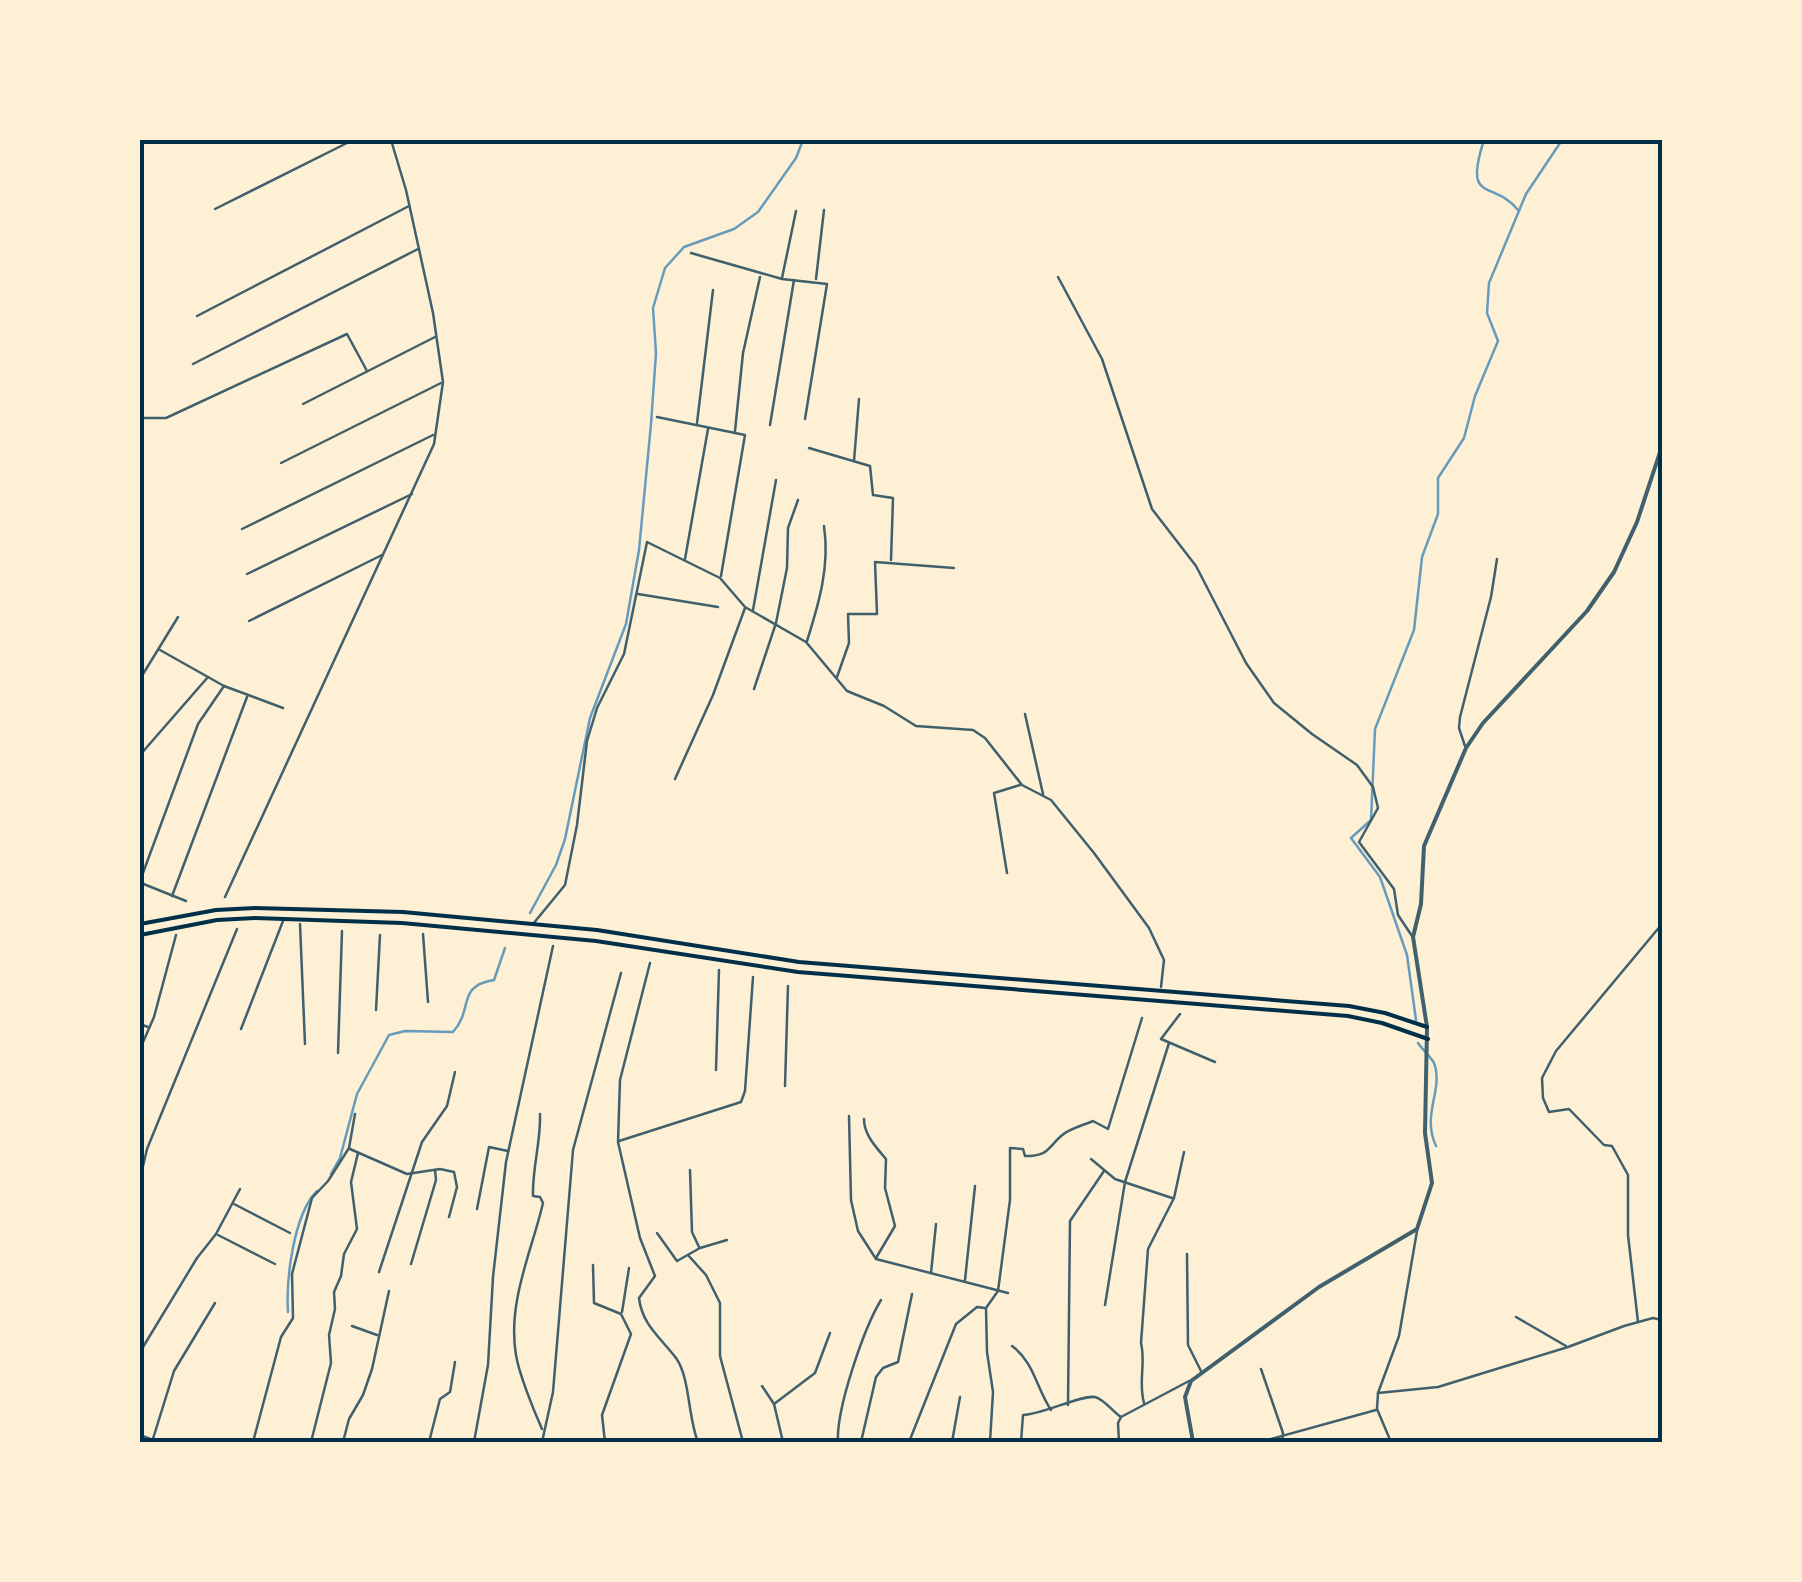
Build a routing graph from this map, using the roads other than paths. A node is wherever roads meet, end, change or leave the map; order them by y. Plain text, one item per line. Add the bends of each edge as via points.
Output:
1 (353, 140) edge
2 (391, 140) edge
3 (410, 206) junction
4 (215, 209) dead end
5 (824, 210) dead end
6 (796, 211) dead end
7 (419, 248) junction
8 (691, 253) dead end
9 (760, 274) junction
10 (1058, 276) dead end
11 (782, 279) junction
12 (794, 280) junction
13 (816, 281) junction
14 (713, 290) dead end
15 (197, 316) dead end
16 (436, 336) junction
17 (193, 364) dead end
18 (367, 372) junction
19 (443, 382) junction
20 (859, 399) dead end
21 (302, 404) dead end
22 (657, 417) dead end
23 (140, 418) edge
24 (805, 420) dead end
25 (696, 424) junction
26 (770, 425) dead end
27 (708, 427) junction
28 (735, 433) junction
29 (436, 434) junction
30 (1662, 446) edge
31 (808, 448) dead end
32 (854, 462) junction
33 (281, 463) dead end
34 (776, 480) dead end
35 (412, 494) junction
36 (798, 500) dead end
37 (824, 526) dead end
38 (242, 529) dead end
39 (385, 553) junction
40 (1497, 559) dead end
41 (685, 561) junction
42 (891, 562) junction
43 (954, 568) dead end
44 (246, 574) dead end
45 (720, 578) junction
46 (636, 594) junction
47 (745, 606) junction
48 (718, 607) dead end
49 (753, 612) junction
50 (178, 617) dead end
51 (249, 621) dead end
52 (776, 622) junction
53 (806, 642) junction
54 (160, 650) junction
55 (208, 677) junction
56 (836, 678) junction
57 (140, 679) edge
58 (224, 686) junction
59 (754, 688) dead end
60 (247, 697) junction
61 (283, 708) dead end
62 (1026, 714) dead end
63 (1466, 748) junction
64 (140, 755) edge
65 (675, 779) dead end
66 (1022, 785) junction
67 (1043, 796) junction
68 (1007, 873) dead end
69 (140, 882) edge
70 (172, 896) junction
71 (224, 897) dead end
72 (186, 901) dead end
73 (284, 921) dead end
74 (140, 924) edge
75 (300, 924) dead end
76 (1662, 924) edge
77 (533, 925) junction
78 (236, 929) dead end
79 (342, 931) dead end
80 (423, 934) dead end
81 (176, 935) dead end
82 (380, 935) dead end
83 (140, 936) edge
84 (1413, 937) junction
85 (553, 946) dead end
86 (650, 963) dead end
87 (719, 970) dead end
88 (621, 973) dead end
89 (753, 978) dead end
90 (788, 986) dead end
91 (1161, 986) dead end
92 (428, 1002) dead end
93 (376, 1010) dead end
94 (1180, 1014) dead end
95 (1142, 1018) dead end
96 (140, 1024) edge
97 (1427, 1027) junction
98 (150, 1028) junction
99 (241, 1029) dead end
100 (1428, 1039) junction
101 (1169, 1043) junction
102 (305, 1044) dead end
103 (140, 1049) edge
104 (338, 1052) dead end
105 (1215, 1062) dead end
106 (716, 1070) dead end
107 (455, 1072) dead end
108 (785, 1086) dead end
109 (355, 1114) dead end
110 (540, 1114) dead end
111 (849, 1116) dead end
112 (864, 1119) dead end
113 (618, 1142) junction
114 (349, 1148) junction
115 (510, 1151) junction
116 (1184, 1152) dead end
117 (358, 1153) junction
118 (1091, 1159) dead end
119 (435, 1169) junction
120 (690, 1170) dead end
121 (1104, 1171) junction
122 (411, 1174) junction
123 (140, 1179) edge
124 (1125, 1182) junction
125 (975, 1186) dead end
126 (240, 1189) dead end
127 (1174, 1198) junction
128 (233, 1204) junction
129 (477, 1210) dead end
130 (449, 1217) dead end
131 (936, 1224) dead end
132 (1417, 1229) junction
133 (290, 1233) dead end
134 (657, 1233) dead end
135 (216, 1234) junction
136 (727, 1240) dead end
137 (700, 1248) junction
138 (1187, 1254) dead end
139 (688, 1255) junction
140 (876, 1260) junction
141 (275, 1264) dead end
142 (412, 1264) dead end
143 (592, 1264) dead end
144 (630, 1268) dead end
145 (378, 1272) dead end
146 (930, 1274) junction
147 (964, 1282) junction
148 (998, 1290) junction
149 (389, 1291) dead end
150 (1008, 1292) dead end
151 (912, 1294) dead end
152 (881, 1300) dead end
153 (216, 1303) dead end
154 (1105, 1304) dead end
155 (986, 1308) junction
156 (622, 1314) junction
157 (1516, 1317) dead end
158 (1662, 1320) edge
159 (1638, 1322) junction
160 (352, 1326) dead end
161 (830, 1332) dead end
162 (377, 1335) junction
163 (1012, 1346) dead end
164 (1568, 1347) junction
165 (140, 1352) edge
166 (455, 1362) dead end
167 (1261, 1368) dead end
168 (1202, 1373) junction
169 (1191, 1380) junction
170 (762, 1386) dead end
171 (1378, 1392) junction
172 (960, 1397) dead end
173 (1144, 1402) junction
174 (774, 1404) junction
175 (1068, 1405) junction
176 (1377, 1409) junction
177 (1052, 1411) junction
178 (1121, 1416) junction
179 (542, 1430) junction
180 (1283, 1433) junction
181 (140, 1435) edge
182 (154, 1441) edge
183 (253, 1442) edge
184 (311, 1442) edge
185 (343, 1442) edge
186 (429, 1442) edge
187 (474, 1442) edge
188 (542, 1442) edge
189 (605, 1442) edge
190 (698, 1442) edge
191 (744, 1442) edge
192 (783, 1442) edge
193 (838, 1442) edge
194 (862, 1442) edge
195 (909, 1442) edge
196 (952, 1442) edge
197 (990, 1442) edge
198 (1021, 1442) edge
199 (1120, 1442) edge
200 (1193, 1442) edge
201 (1260, 1442) edge
202 (1282, 1442) edge
203 (1390, 1442) edge

1 - 4 street
2 - 3 street
3 - 7 street
3 - 15 street
5 - 13 street
6 - 11 street
7 - 16 street
7 - 17 street
8 - 9 street
9 - 11 street
9 - 28 street
10 - 84 street via 1102,360 1152,509 1196,566 1246,663 1274,703 1357,765 1372,787 1378,808 1360,842 1394,889 1398,914
11 - 12 street
12 - 13 street
12 - 26 street
13 - 24 street via 827,284
14 - 25 street
16 - 18 street
16 - 19 street
18 - 21 street
18 - 23 street via 348,334 166,418
19 - 29 street
19 - 33 street
20 - 32 street
22 - 25 street
25 - 27 street
27 - 28 street
27 - 41 street
28 - 45 street via 744,435
29 - 35 street
29 - 38 street
30 - 63 street via 1614,572
31 - 32 street
32 - 42 street via 870,466 873,495 893,498
34 - 49 street
35 - 39 street
35 - 44 street
36 - 52 street
37 - 53 street via 820,598
39 - 51 street
39 - 71 street
40 - 63 street via 1460,717
41 - 45 street
41 - 46 street via 647,542
42 - 43 street
42 - 56 street via 875,562 877,614 848,614 849,643
45 - 47 street
46 - 48 street
46 - 77 street via 624,654 587,741 566,884
47 - 49 street
47 - 65 street
49 - 52 street
50 - 54 street
52 - 53 street
52 - 59 street
53 - 56 street
54 - 55 street
54 - 57 street
55 - 58 street
55 - 64 street
56 - 66 street via 904,722 973,730
58 - 60 street
58 - 69 street via 198,724
60 - 61 street
60 - 70 street
62 - 67 street
63 - 84 street via 1424,846
66 - 67 street
66 - 68 street via 994,793
67 - 91 street via 1149,928 1164,960
69 - 70 street
70 - 72 street
73 - 99 street
74 - 77 main road via 255,908
75 - 102 street
76 - 159 street via 1556,1051 1542,1078 1549,1112 1569,1109 1612,1146 1628,1175
77 - 97 main road via 799,962 1349,1006
78 - 123 street
79 - 104 street
80 - 92 street
81 - 98 street
82 - 93 street
83 - 100 main road via 255,918 402,923 596,941 798,972 1348,1016
84 - 97 street
85 - 115 street
86 - 113 street via 620,1080
87 - 106 street
88 - 179 street via 573,1150 553,1392
89 - 113 street via 741,1102
90 - 108 street
94 - 101 street via 1161,1038
95 - 148 street via 1108,1129 1093,1121 1034,1156 1010,1148
96 - 98 street
97 - 100 street
98 - 103 street
100 - 132 street via 1425,1133 1432,1183
101 - 105 street
101 - 124 street
107 - 122 street via 447,1106 422,1142
109 - 114 street
110 - 179 street via 532,1186 542,1204 520,1282 515,1346
111 - 140 street via 851,1200 858,1231
112 - 140 street via 886,1159 895,1226
113 - 190 street via 655,1276 640,1306 652,1333 677,1359
114 - 117 street
114 - 183 street via 312,1198 292,1274 293,1318 281,1338
115 - 129 street via 489,1147
115 - 187 street
116 - 127 street
117 - 122 street
117 - 184 street via 351,1182 357,1229 334,1292 330,1363
118 - 121 street
119 - 122 street
119 - 130 street via 457,1176
119 - 142 street
120 - 137 street via 692,1232
121 - 124 street
121 - 175 street via 1070,1222
122 - 145 street
124 - 127 street
124 - 154 street
125 - 147 street
126 - 128 street
127 - 173 street via 1148,1249 1139,1386
128 - 133 street
128 - 135 street
131 - 146 street
132 - 168 street via 1319,1287
132 - 171 street via 1399,1336
134 - 139 street via 674,1260
135 - 141 street
135 - 165 street
136 - 137 street
137 - 139 street
138 - 168 street via 1188,1345
139 - 191 street via 720,1303 720,1356
140 - 146 street
143 - 156 street via 594,1303
144 - 156 street
146 - 147 street
147 - 148 street
148 - 150 street
148 - 155 street
149 - 162 street
151 - 194 street via 898,1362 876,1377
152 - 193 street via 843,1397
153 - 182 street via 174,1371
155 - 195 street via 977,1307 956,1324
155 - 197 street
156 - 189 street via 631,1334 602,1415
157 - 164 street
158 - 159 street
159 - 164 street
160 - 162 street
161 - 174 street via 816,1373
162 - 185 street via 372,1368
163 - 177 street via 1029,1359
164 - 171 street via 1438,1387
166 - 186 street
167 - 180 street
168 - 169 street
169 - 173 street
169 - 200 street via 1186,1397
170 - 174 street
171 - 176 street
172 - 196 street
173 - 178 street
174 - 192 street
175 - 177 street
175 - 178 street via 1094,1397
176 - 180 street
176 - 203 street
177 - 198 street via 1023,1416
178 - 199 street
179 - 188 street
180 - 201 street
180 - 202 street
181 - 182 street

